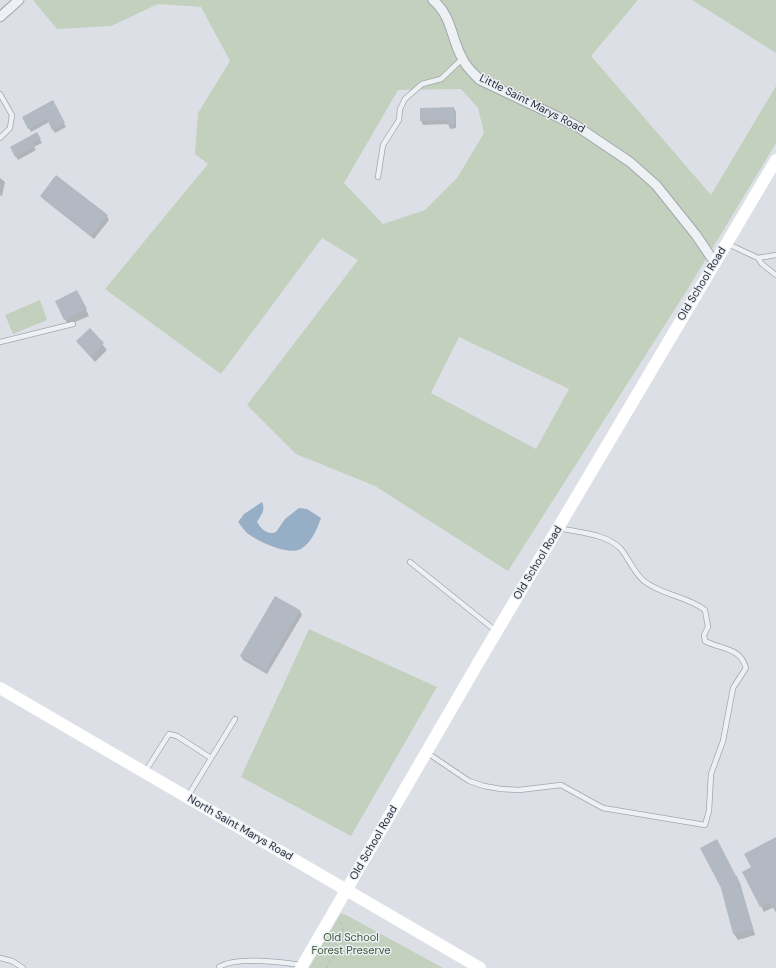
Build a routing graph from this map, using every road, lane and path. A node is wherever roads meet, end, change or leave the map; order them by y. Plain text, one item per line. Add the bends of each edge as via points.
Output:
1 (19, 0) edge
2 (433, 0) edge
3 (0, 17) edge
4 (462, 59) junction
5 (0, 94) edge
6 (0, 138) edge
7 (776, 160) edge
8 (378, 177) dead end
9 (727, 243) junction
10 (776, 255) edge
11 (758, 258) junction
12 (715, 263) junction
13 (776, 275) edge
14 (73, 324) dead end
15 (0, 342) edge
16 (559, 528) junction
17 (410, 562) dead end
18 (497, 632) junction
19 (0, 688) edge
20 (235, 719) dead end
21 (426, 752) junction
22 (211, 758) junction
23 (144, 773) junction
24 (187, 798) junction
25 (347, 890) junction
26 (334, 912) junction
27 (0, 958) edge
28 (219, 967) dead end
29 (302, 967) edge
30 (23, 968) edge
31 (326, 968) edge
32 (480, 968) edge

1 - 3 street
2 - 4 street, Little Saint Marys Road via 444,11
4 - 8 lane via 441,79 422,84 405,99 400,109 399,120 383,145
4 - 12 street, Little Saint Marys Road via 480,80 575,125 640,170 656,185
5 - 6 lane via 12,115 10,128
7 - 9 street, Old School Road
9 - 11 lane
9 - 12 street, Old School Road
10 - 11 lane
11 - 13 lane
12 - 16 street, Old School Road
14 - 15 lane
16 - 18 street, Old School Road
16 - 21 lane via 601,537 620,548 644,581 705,610 708,627 704,641 738,653 744,661 746,668 733,688 723,740 711,774 709,811 705,824 603,808 561,785 518,790 484,786 469,782
17 - 18 lane
18 - 21 street, Old School Road
19 - 23 street, North Saint Marys Road
20 - 22 lane
21 - 25 street, Old School Road
22 - 23 lane via 177,736 169,734
22 - 24 lane
23 - 24 street, North Saint Marys Road
24 - 25 street, North Saint Marys Road
25 - 26 street, Old School Road
25 - 32 street, North Saint Marys Road
26 - 29 street, Old School Road
26 - 31 path via 344,929 344,939
27 - 30 lane via 12,961
28 - 29 lane via 225,963 239,962 286,963

